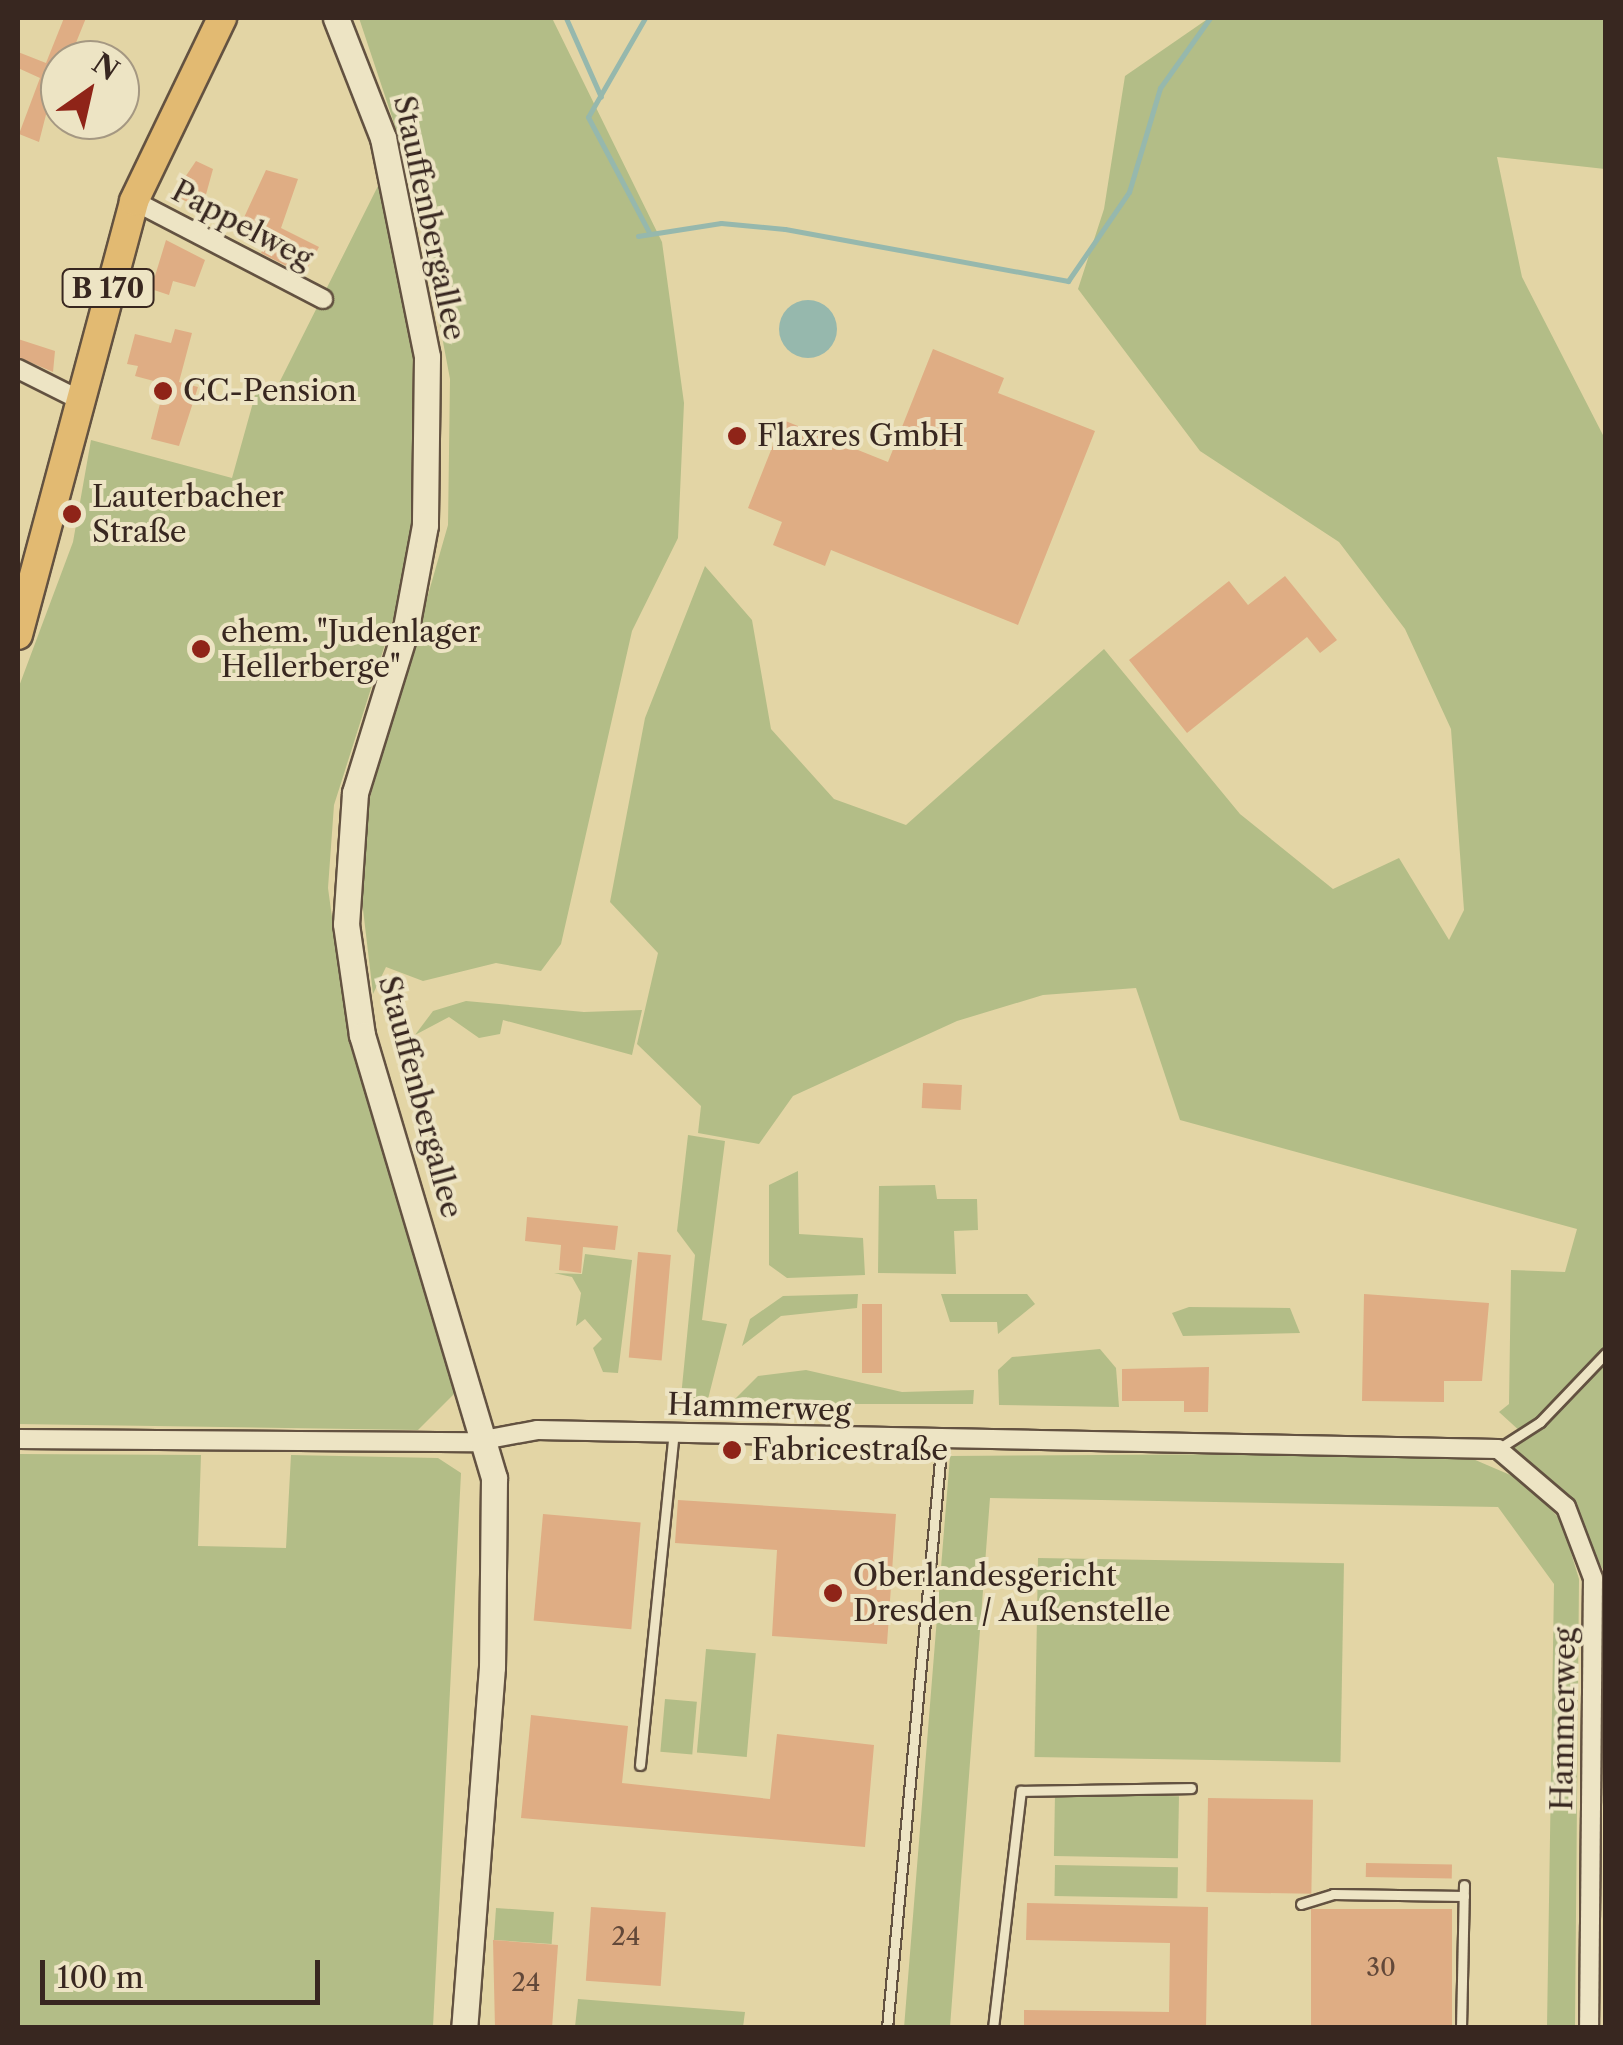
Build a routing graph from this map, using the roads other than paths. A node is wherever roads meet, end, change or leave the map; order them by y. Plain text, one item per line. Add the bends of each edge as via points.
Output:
1 (222, 18) edge
2 (336, 18) edge
3 (134, 201) junction
4 (324, 300) dead end
5 (18, 369) edge
6 (78, 400) junction
7 (18, 635) edge
8 (1606, 1353) edge
9 (674, 1432) junction
10 (18, 1439) edge
11 (486, 1440) junction
12 (942, 1440) junction
13 (1498, 1449) junction
14 (1593, 1578) junction
15 (1606, 1596) edge
16 (640, 1765) dead end
17 (1191, 1788) dead end
18 (1301, 1904) dead end
19 (464, 2028) edge
20 (888, 2028) edge
21 (993, 2028) edge
22 (1461, 2028) edge
23 (1588, 2028) edge

1 - 3 main road, B 170
2 - 11 main road, Stauffenbergallee via 367,86 410,252 432,439 417,580 355,793 346,924 362,1035
3 - 4 street, Pappelweg
3 - 6 main road, B 170
5 - 6 street
6 - 7 main road, B 170
8 - 13 lane via 1540,1422
9 - 11 street, Hammerweg via 537,1430
9 - 12 street, Hammerweg
9 - 16 lane
10 - 11 street, Hammerweg
11 - 19 main road, Stauffenbergallee via 492,1667
12 - 13 street, Hammerweg
12 - 20 lane
13 - 14 street, Hammerweg via 1566,1507
14 - 15 lane
14 - 23 street, Hammerweg
17 - 21 lane via 1021,1792
18 - 22 lane via 1333,1894 1464,1890

